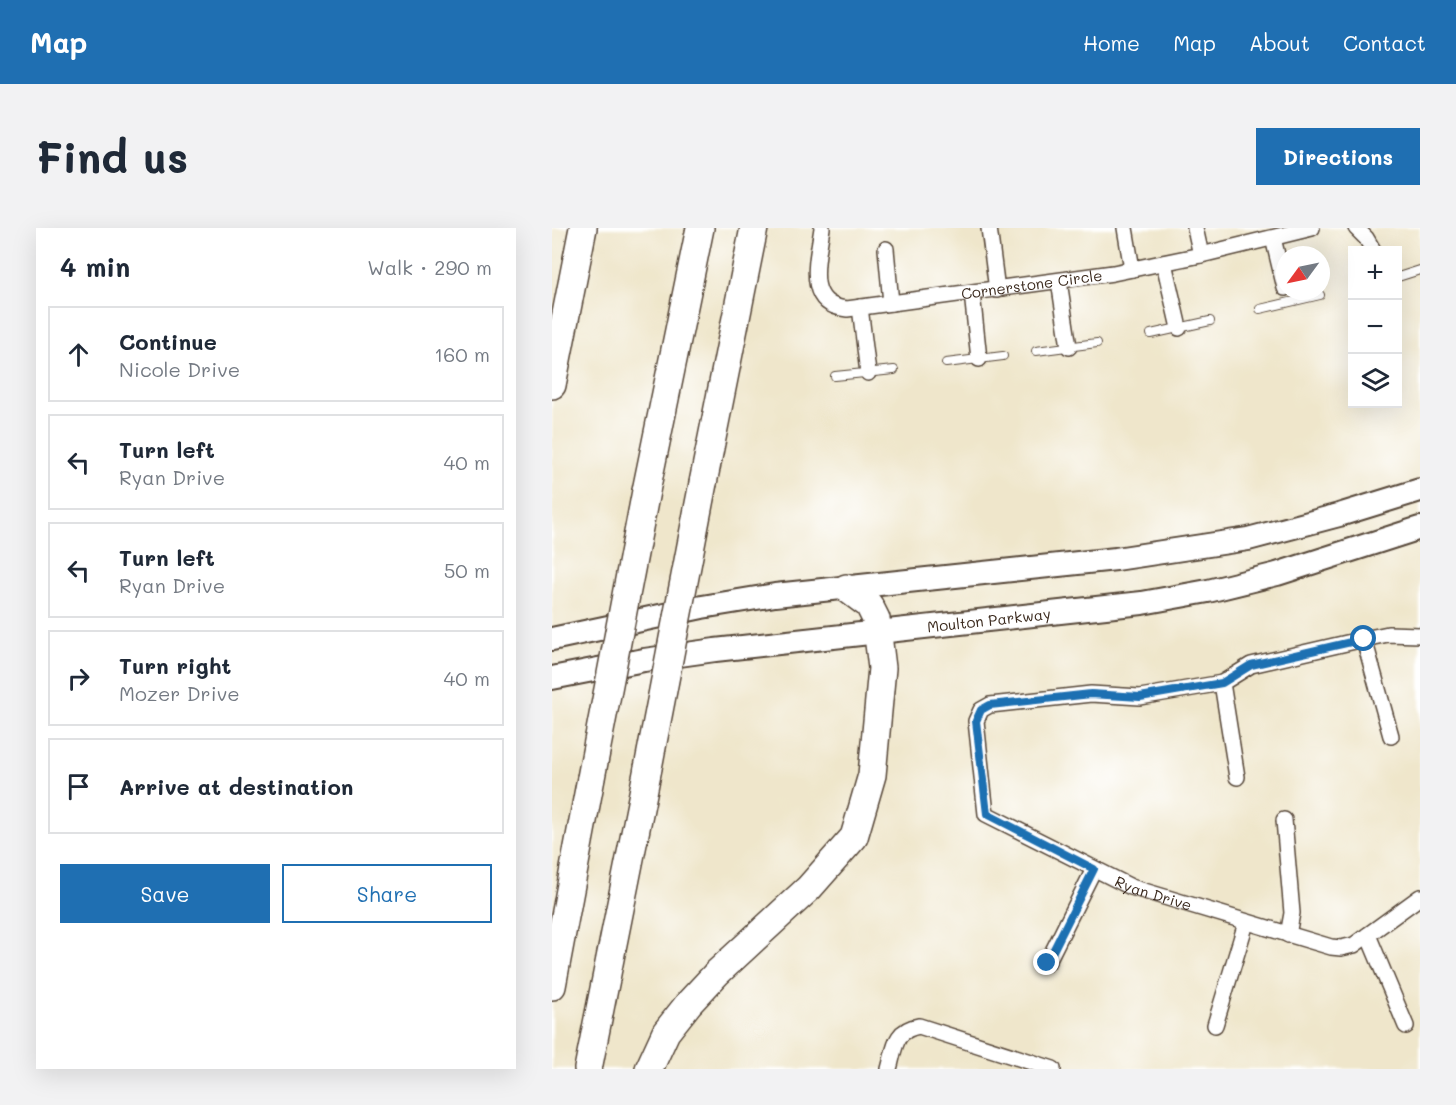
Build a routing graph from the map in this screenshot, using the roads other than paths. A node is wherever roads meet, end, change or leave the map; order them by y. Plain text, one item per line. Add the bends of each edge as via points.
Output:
1 (583, 228) edge
2 (700, 228) edge
3 (754, 228) edge
4 (822, 228) edge
5 (989, 228) edge
6 (1125, 228) edge
7 (1195, 228) edge
8 (1312, 228) edge
9 (1356, 228) edge
10 (1273, 238) junction
11 (1371, 246) edge
12 (886, 249) dead end
13 (1276, 251) edge
14 (1201, 255) junction
15 (1164, 263) junction
16 (1132, 269) junction
17 (1420, 270) edge
18 (1402, 275) edge
19 (1059, 281) junction
20 (997, 290) junction
21 (972, 293) junction
22 (1276, 300) edge
23 (891, 303) junction
24 (860, 307) junction
25 (1260, 309) dead end
26 (1210, 321) dead end
27 (1179, 328) junction
28 (1151, 334) dead end
29 (1097, 343) dead end
30 (1069, 347) junction
31 (1036, 351) dead end
32 (1003, 356) dead end
33 (979, 359) junction
34 (946, 363) dead end
35 (894, 370) dead end
36 (868, 373) junction
37 (835, 376) dead end
38 (552, 385) edge
39 (1420, 490) edge
40 (1420, 528) edge
41 (846, 588) junction
42 (879, 633) junction
43 (1420, 634) edge
44 (552, 639) edge
45 (1364, 639) junction
46 (552, 678) edge
47 (1222, 683) junction
48 (1391, 736) dead end
49 (1237, 777) dead end
50 (1284, 820) dead end
51 (1094, 869) junction
52 (1420, 897) edge
53 (1246, 923) junction
54 (1288, 934) junction
55 (1368, 934) junction
56 (1047, 963) dead end
57 (552, 986) edge
58 (1215, 1025) dead end
59 (1406, 1026) dead end
60 (588, 1069) edge
61 (649, 1069) edge
62 (889, 1069) edge
63 (1053, 1069) edge

1 - 38 highway
2 - 57 highway, bridge
3 - 60 highway, bridge
4 - 24 street, Cornerstone Circle via 816,281 819,292 836,308
5 - 20 street
6 - 16 street
7 - 14 street
8 - 10 street, Cornerstone Circle
9 - 11 street
10 - 13 street
10 - 14 street, Cornerstone Circle
12 - 23 street
14 - 15 street, Cornerstone Circle
15 - 16 street, Cornerstone Circle
15 - 27 street
16 - 19 street, Cornerstone Circle
17 - 18 lane
19 - 20 street, Cornerstone Circle
19 - 30 street
20 - 21 street, Cornerstone Circle
21 - 23 street, Cornerstone Circle
21 - 33 street
22 - 25 lane
23 - 24 street, Cornerstone Circle
24 - 36 street
26 - 27 lane
27 - 28 lane
29 - 30 lane
30 - 31 lane
32 - 33 lane
33 - 34 lane
35 - 36 lane
36 - 37 lane
39 - 41 main road via 1340,515 1226,542 1116,559
40 - 42 main road, Moulton Parkway via 1277,574 1208,591 1142,603
41 - 42 highway via 869,605
41 - 44 main road via 702,607
42 - 46 main road, Moulton Parkway via 655,658
42 - 61 highway via 882,668 872,775 854,837 809,888 689,1003 666,1032
43 - 45 street
45 - 47 street via 1251,665
45 - 48 street
47 - 49 street
47 - 51 street, Ryan Drive via 1140,697 1091,694 990,705 981,710 976,721 987,814
50 - 54 street via 1292,913
51 - 53 street, Ryan Drive via 1131,887
51 - 56 street
52 - 55 street, Ryan Drive
53 - 54 street, Ryan Drive
53 - 58 street
54 - 55 street, Ryan Drive via 1341,948 1354,945
55 - 59 street
62 - 63 street via 899,1035 907,1028 919,1026

